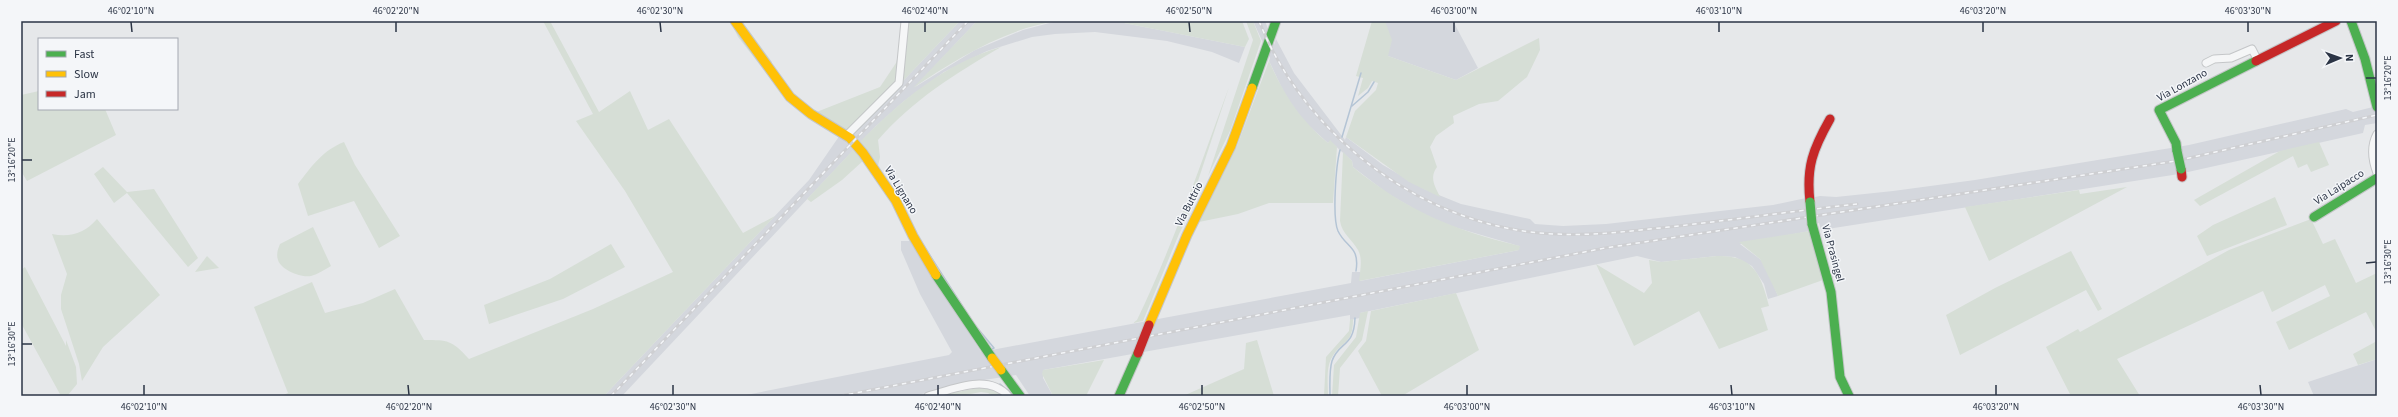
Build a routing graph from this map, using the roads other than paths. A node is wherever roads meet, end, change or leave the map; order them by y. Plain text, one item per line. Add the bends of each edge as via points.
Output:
1 (735, 21) edge
2 (905, 21) edge
3 (1276, 21) edge
4 (2336, 21) edge
5 (2351, 21) edge
6 (2257, 59) junction
7 (2206, 63) dead end
8 (2377, 106) edge
9 (1830, 119) dead end
10 (2377, 134) edge
11 (846, 136) junction
12 (2181, 173) dead end
13 (2377, 173) edge
14 (2377, 178) edge
15 (2314, 217) dead end
16 (928, 396) edge
17 (1008, 396) edge
18 (1020, 396) edge
19 (1119, 396) edge
20 (1849, 396) edge

1 - 11 street, Via Lignano via 790,97
2 - 11 street via 899,83
3 - 19 street, Via Buttrio, bridge via 1231,146 1187,235
4 - 6 street, Via Lonzano
5 - 8 street via 2365,58
6 - 7 street, Via Lonzano via 2252,49 2231,58 2214,59
6 - 12 street, Via Lonzano, bridge via 2159,110 2176,144
9 - 20 street, Via Prasingel, bridge via 1810,157 1807,182 1812,224 1831,292 1840,377
10 - 13 street, Via Laipacco via 2372,154
11 - 18 street, Via Lignano, bridge via 860,149 878,174 903,212 913,236 949,297
14 - 15 street, Via Laipacco
16 - 17 street via 984,384 995,386

